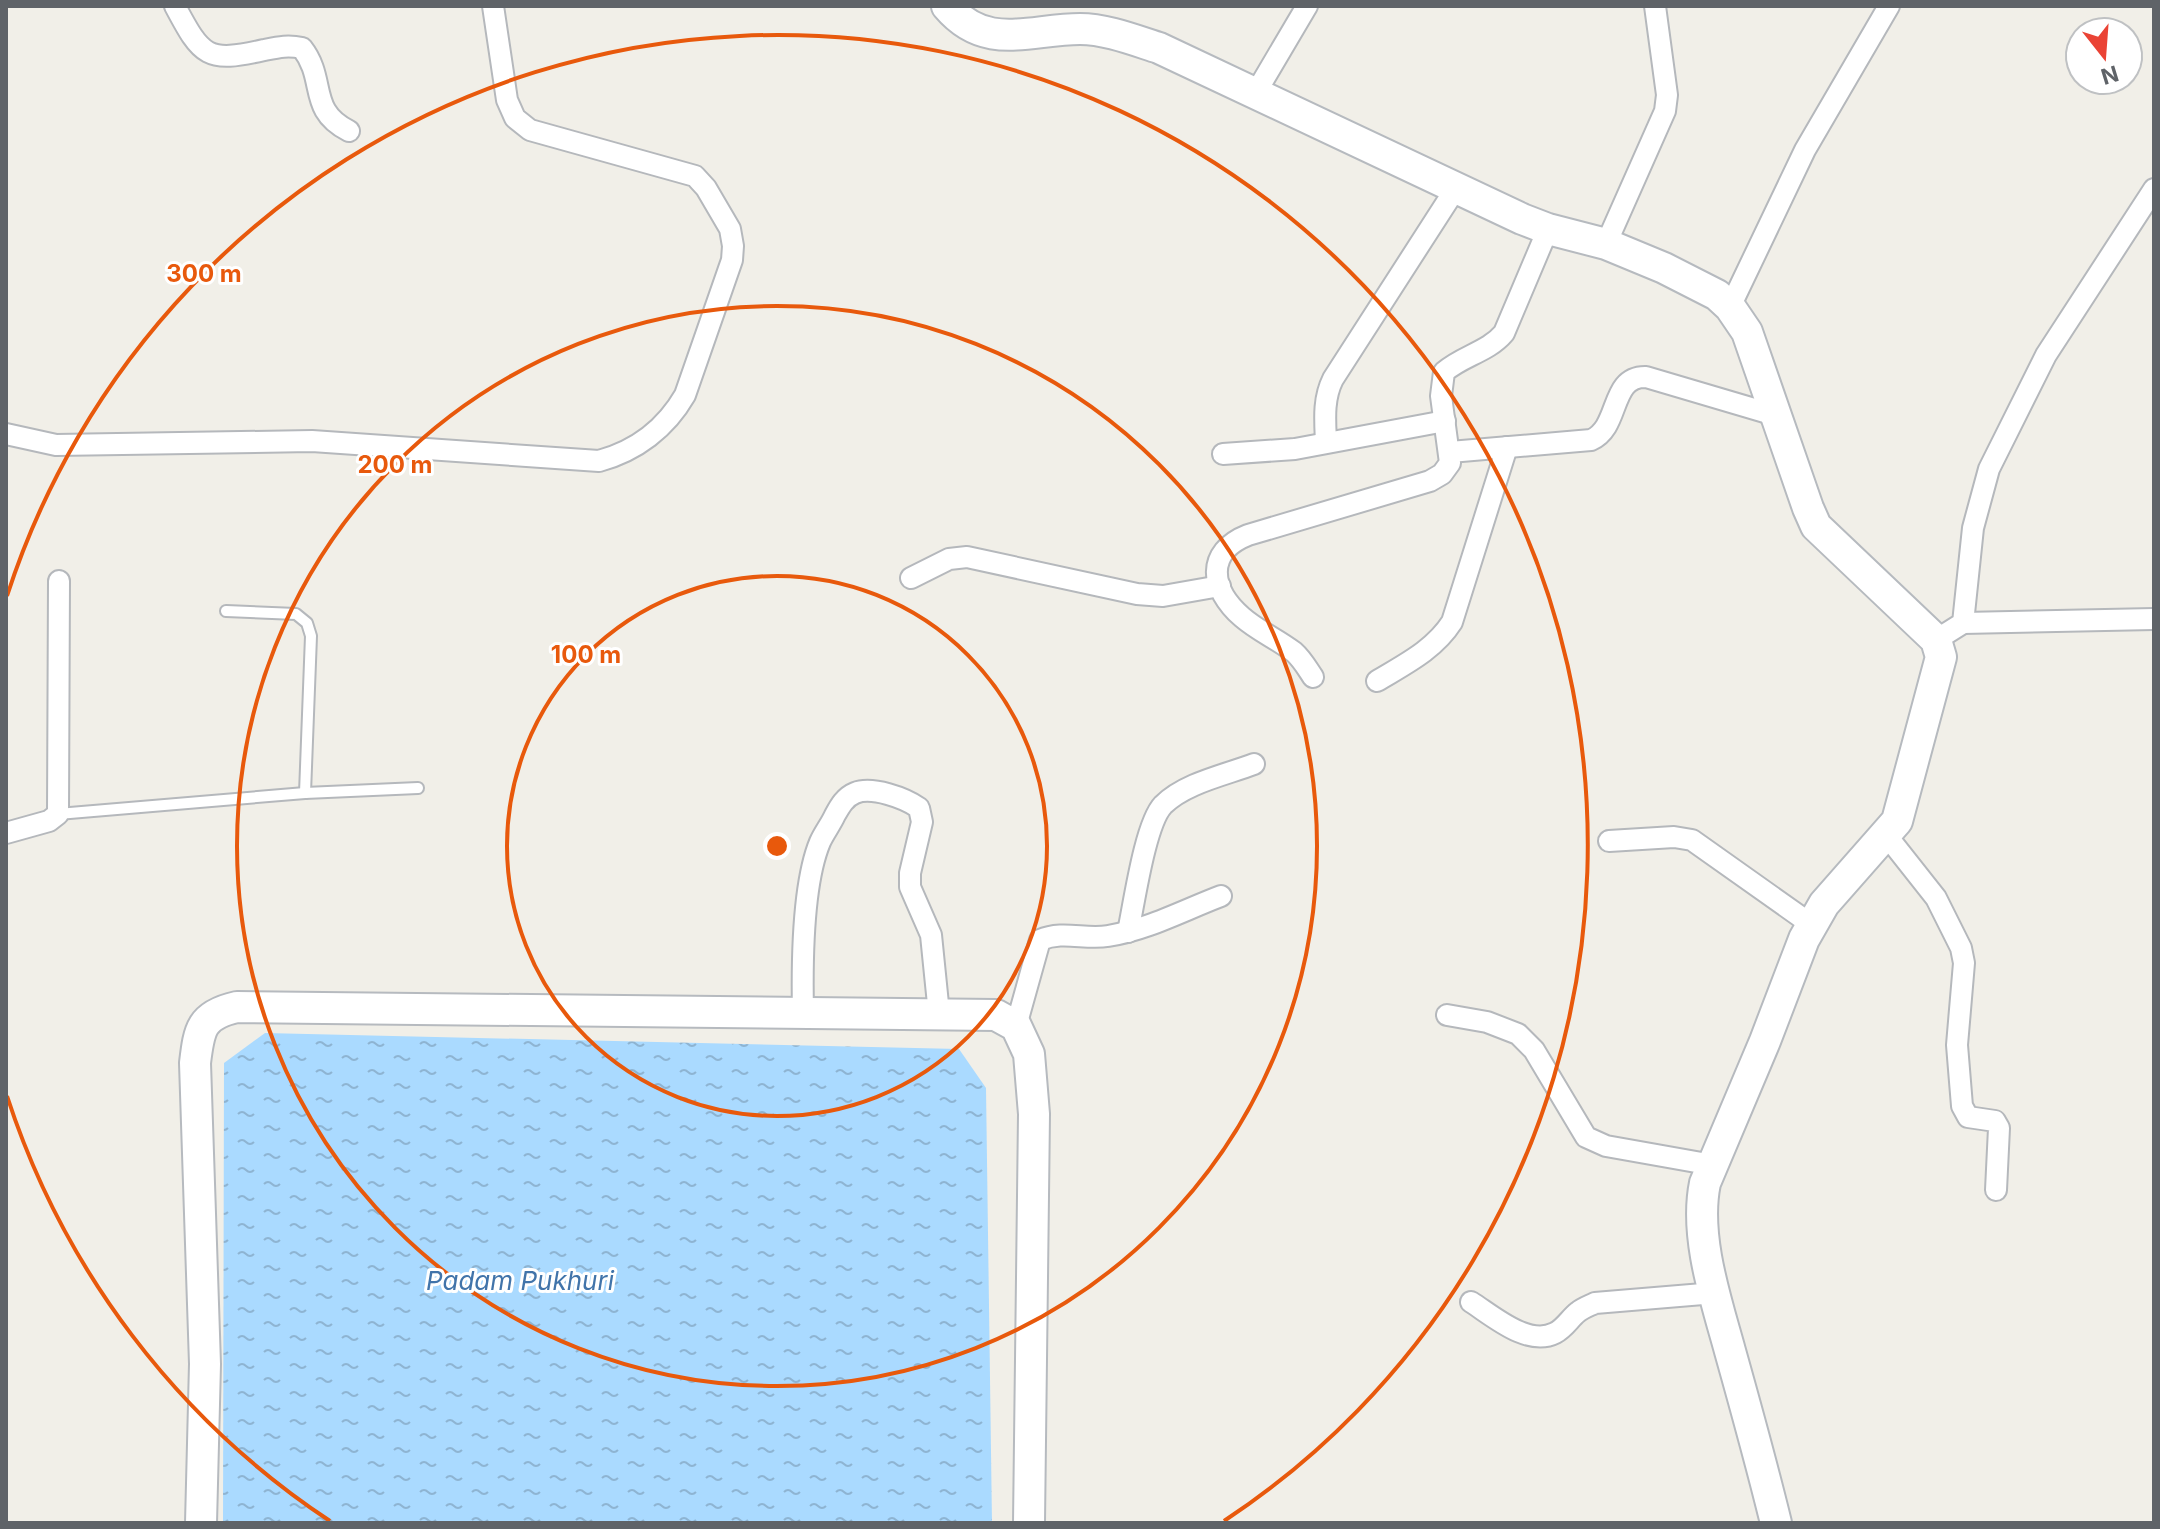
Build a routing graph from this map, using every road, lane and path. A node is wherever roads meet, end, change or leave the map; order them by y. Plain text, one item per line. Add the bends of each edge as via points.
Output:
1 (175, 6) edge
2 (493, 6) edge
3 (947, 6) edge
4 (1307, 6) edge
5 (1655, 6) edge
6 (1889, 6) edge
7 (1255, 94) junction
8 (349, 131) dead end
9 (1456, 188) junction
10 (2154, 189) edge
11 (2149, 208) edge
12 (1548, 229) junction
13 (1606, 244) junction
14 (1730, 307) junction
15 (1778, 416) junction
16 (1445, 421) junction
17 (6, 434) edge
18 (1326, 442) junction
19 (1507, 447) junction
20 (1450, 452) junction
21 (1223, 454) dead end
22 (911, 578) dead end
23 (59, 581) dead end
24 (1220, 586) junction
25 (226, 611) dead end
26 (2154, 619) edge
27 (1963, 623) junction
28 (1936, 640) junction
29 (1313, 677) dead end
30 (1377, 681) dead end
31 (1254, 764) dead end
32 (418, 788) dead end
33 (305, 793) junction
34 (58, 814) junction
35 (6, 833) edge
36 (1887, 836) junction
37 (1609, 841) dead end
38 (1221, 896) dead end
39 (1812, 925) junction
40 (1128, 932) junction
41 (803, 1013) junction
42 (939, 1014) junction
43 (1447, 1015) dead end
44 (1016, 1026) junction
45 (1713, 1165) junction
46 (1996, 1190) dead end
47 (1715, 1293) junction
48 (1471, 1302) dead end
49 (201, 1523) edge
50 (1029, 1523) edge
51 (1776, 1523) edge

1 - 8 street via 190,34 217,57 287,45 302,48 311,60 324,112
2 - 17 street via 507,100 515,118 530,130 695,176 730,229 732,260 685,395 675,412 639,445 599,461 312,441 56,445
3 - 7 street via 956,17 989,34 1082,29 1129,38
4 - 7 street
5 - 13 street via 1665,111
6 - 14 street via 1805,150
7 - 9 street
9 - 12 street
9 - 18 street via 1333,379 1325,404
10 - 11 street
11 - 27 street via 2085,292 2046,355 1989,469 1973,528
12 - 13 street
12 - 16 street via 1504,333 1496,343 1444,372
13 - 14 street via 1664,268
14 - 15 street via 1747,332
15 - 19 street via 1637,377 1622,388 1601,436
15 - 28 street via 1816,526
16 - 18 street
16 - 20 street
18 - 21 street
19 - 20 street
19 - 30 street via 1452,622 1441,639
20 - 24 street via 1450,463 1430,481 1233,541 1217,560
22 - 24 street via 949,559 967,557 1137,594 1163,596
23 - 34 street
24 - 29 street via 1241,616 1295,653
25 - 33 lane via 296,614 307,623 311,636
26 - 27 street
27 - 28 street
28 - 36 street via 1941,657 1901,812
31 - 40 street via 1180,792 1161,806 1152,823
32 - 33 lane
33 - 34 lane
34 - 35 street
36 - 39 street via 1833,893
36 - 46 street via 1936,898 1961,948 1957,1045 1962,1106 1968,1117 1989,1118 1999,1128
37 - 39 street via 1692,840
38 - 40 street
39 - 45 street
40 - 44 street via 1040,940
41 - 42 street
41 - 42 street via 807,909 820,843 844,801 856,792 873,792 919,808 922,822 910,887 931,935
41 - 49 street via 237,1007 217,1012 204,1023 195,1063 205,1364
42 - 44 street via 996,1015
43 - 45 street via 1518,1034 1534,1050 1586,1137 1606,1146
44 - 50 street via 1029,1054 1034,1114
45 - 47 street via 1701,1217
47 - 48 street via 1595,1303 1553,1335 1536,1336 1519,1332
47 - 51 street

